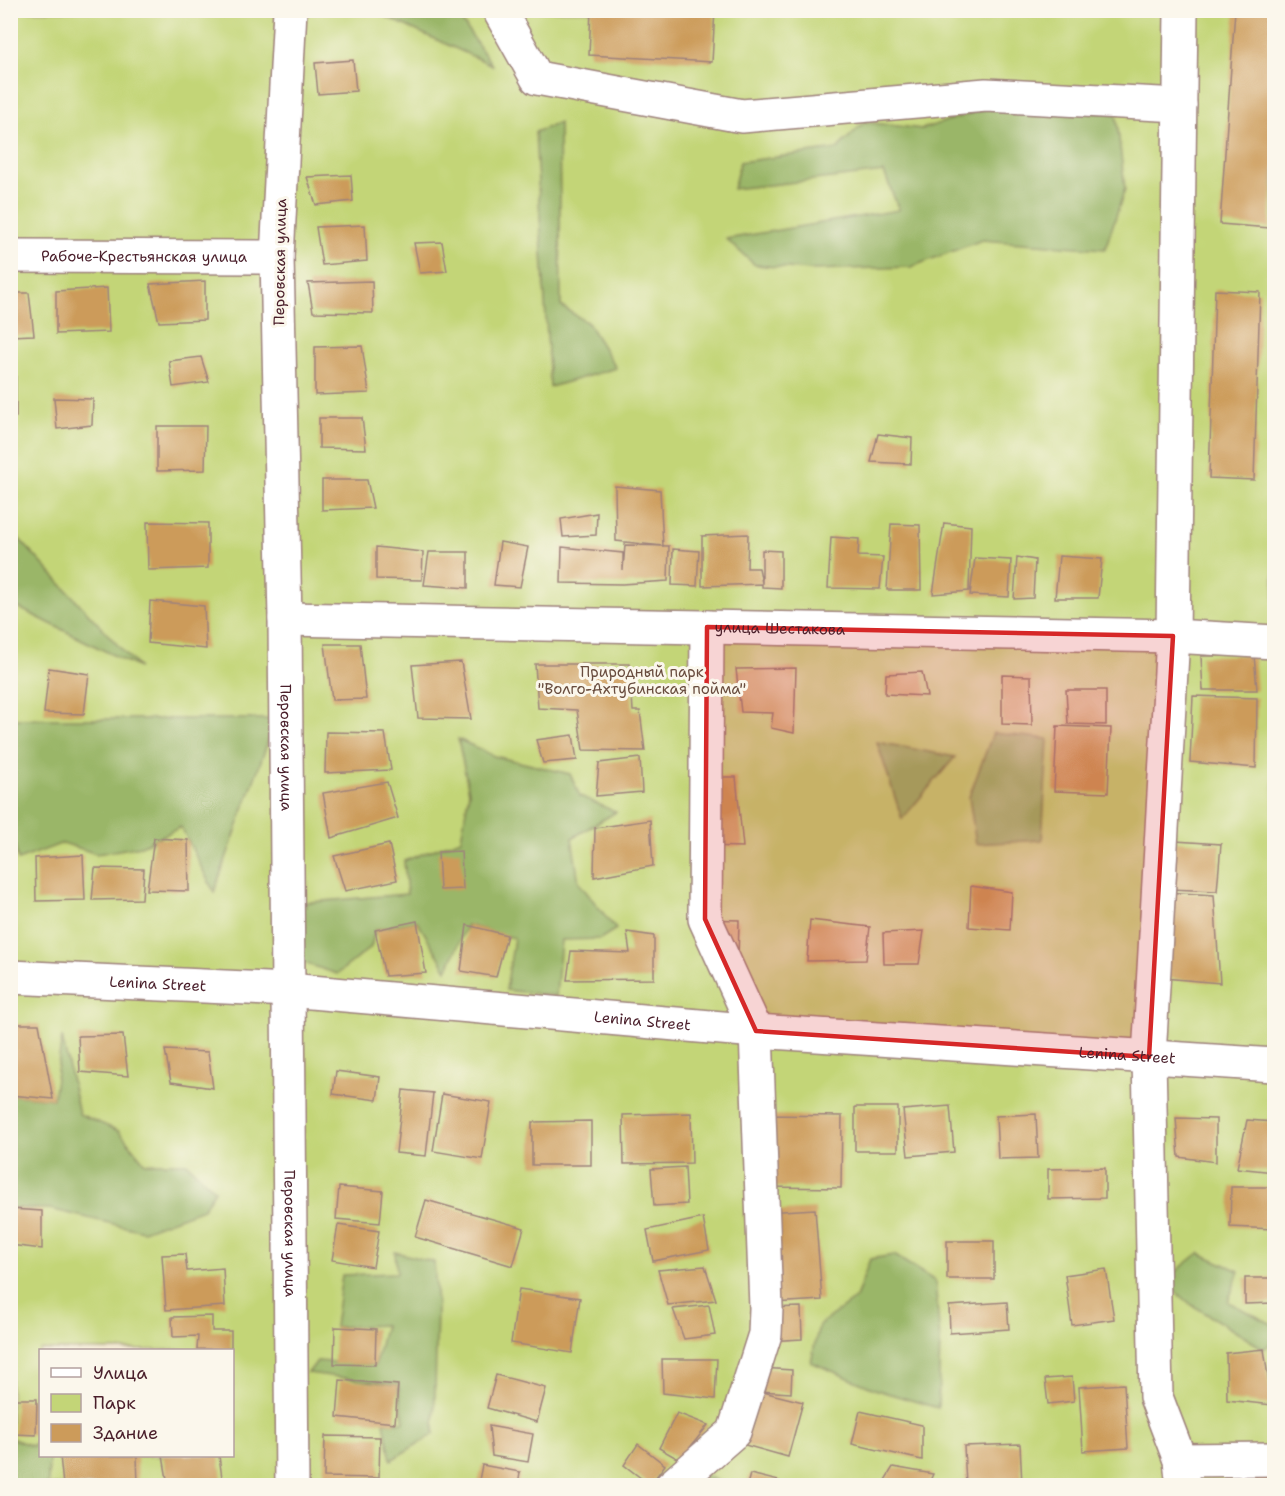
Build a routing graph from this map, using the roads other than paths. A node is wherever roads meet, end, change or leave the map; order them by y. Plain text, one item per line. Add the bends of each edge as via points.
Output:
1 (290, 10) edge
2 (499, 10) edge
3 (1181, 10) edge
4 (1180, 105) junction
5 (10, 256) edge
6 (277, 257) junction
7 (285, 619) junction
8 (707, 627) junction
9 (1173, 636) junction
10 (1275, 642) edge
11 (10, 977) edge
12 (288, 990) junction
13 (756, 1031) junction
14 (1149, 1057) junction
15 (1275, 1065) edge
16 (1275, 1459) edge
17 (1182, 1473) edge
18 (292, 1485) edge
19 (672, 1485) edge

1 - 6 street, Перовская улица
2 - 4 street via 537,78 742,116 986,95
3 - 4 street
4 - 9 street
5 - 6 street, Рабоче-Крестьянская улица
6 - 7 street, Перовская улица
7 - 8 street, улица Шестакова
7 - 12 street, Перовская улица
8 - 9 street, улица Шестакова
8 - 13 street via 705,919
9 - 10 street, улица Шестакова
9 - 14 street
11 - 12 street, Lenina Street
12 - 13 street, Lenina Street
12 - 18 street, Перовская улица
13 - 14 street, Lenina Street
13 - 19 street via 765,1334 735,1432
14 - 15 street, Lenina Street
14 - 17 street via 1156,1397
16 - 17 street

